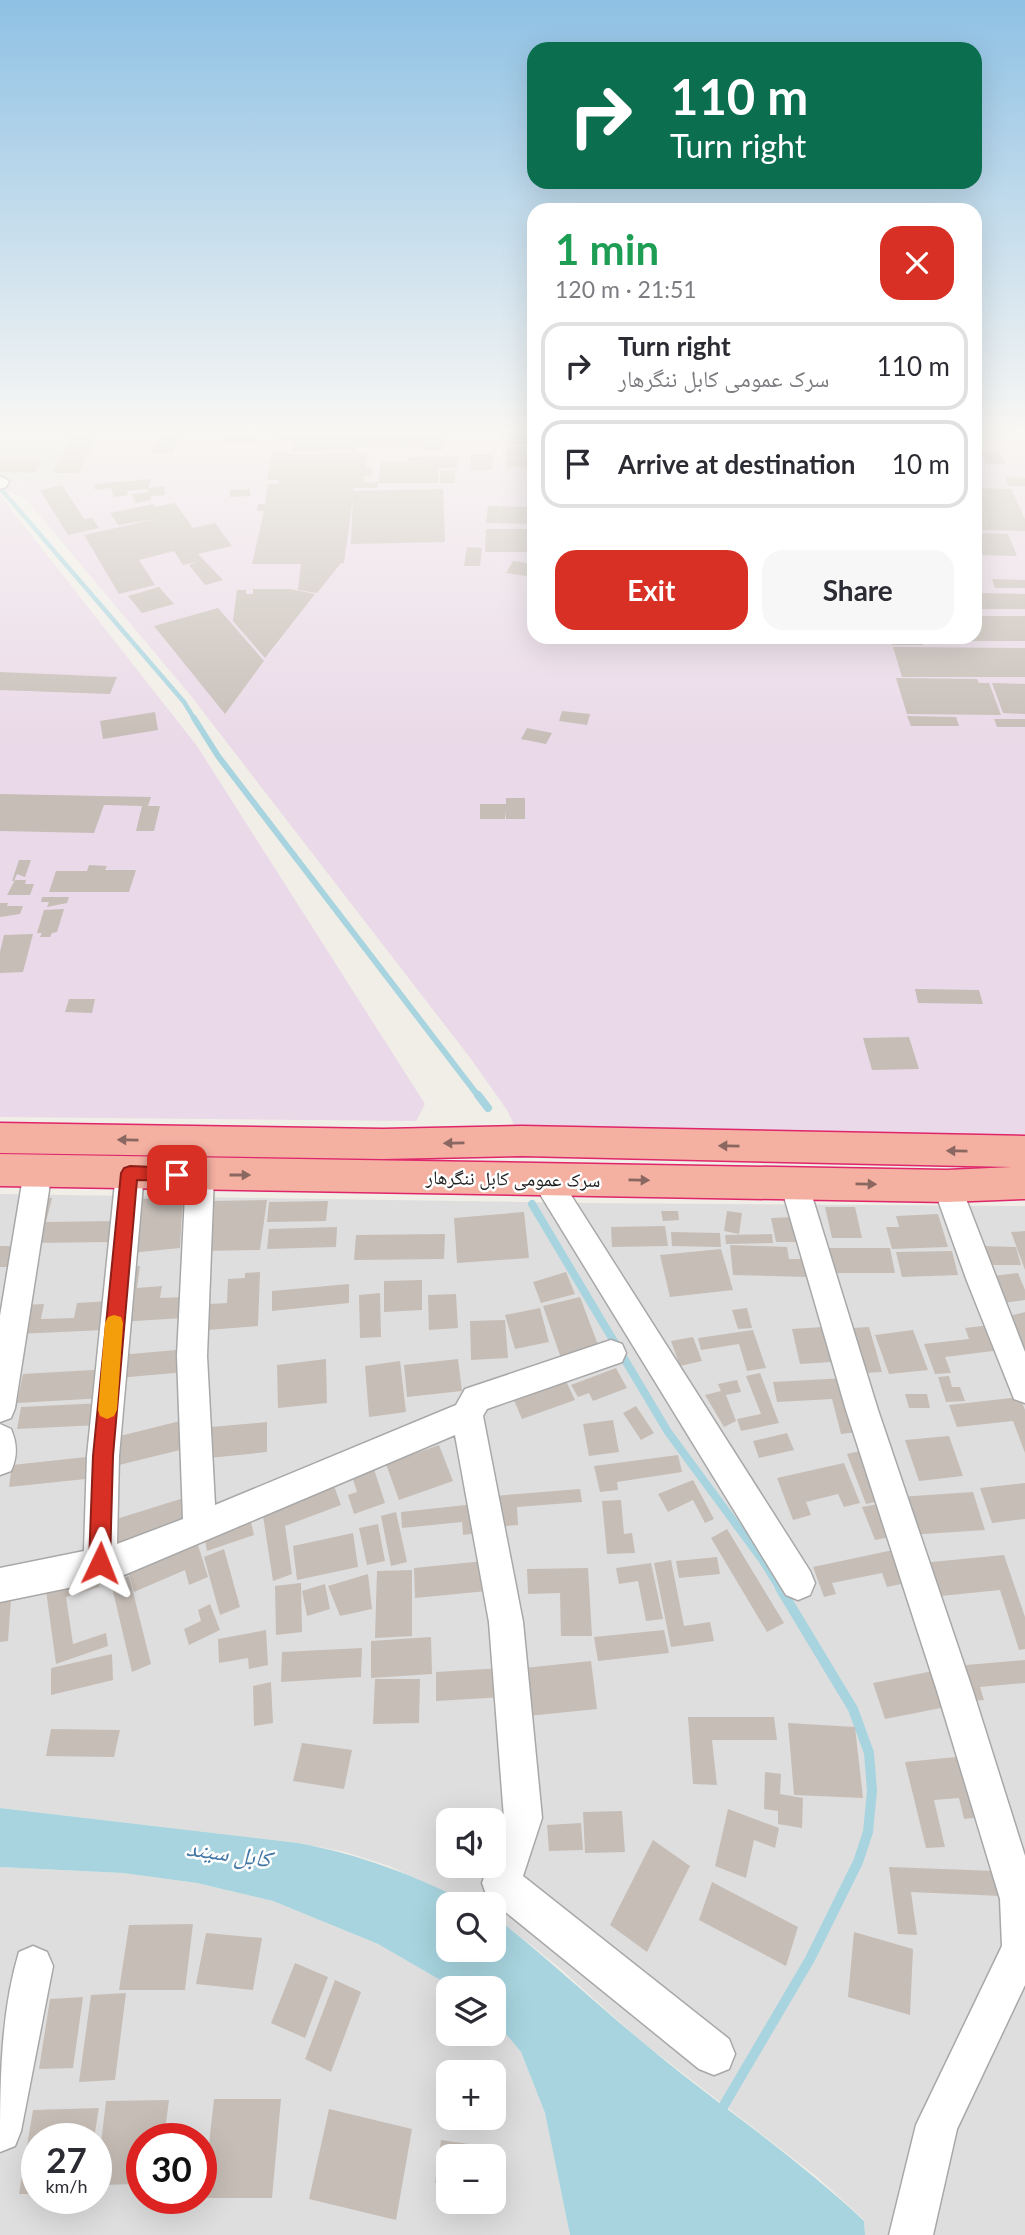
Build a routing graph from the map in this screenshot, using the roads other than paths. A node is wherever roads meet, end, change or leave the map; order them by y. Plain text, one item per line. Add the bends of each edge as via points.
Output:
1 (0, 1138) edge
2 (1025, 1152) edge
3 (19, 1171) edge
4 (130, 1173) junction
5 (200, 1175) junction
6 (545, 1178) junction
7 (794, 1183) junction
8 (1025, 1183) edge
9 (947, 1186) junction
10 (611, 1353) dead end
11 (1025, 1389) edge
12 (0, 1408) edge
13 (467, 1415) junction
14 (0, 1439) edge
15 (0, 1460) edge
16 (200, 1528) junction
17 (100, 1563) junction
18 (798, 1583) dead end
19 (0, 1585) edge
20 (33, 1966) dead end
21 (714, 2054) dead end
22 (0, 2131) edge
23 (911, 2235) edge

2 -> 1 highway, سرک عمومی کابل ننگرهار via 522,1141 383,1144
3 - 4 highway, سرک عمومی کابل ننگرهار
3 - 12 street
4 - 5 highway, سرک عمومی کابل ننگرهار
4 - 17 street via 103,1456
5 -> 6 highway, سرک عمومی کابل ننگرهار
5 - 16 street via 192,1356
6 -> 7 highway, سرک عمومی کابل ننگرهار
6 - 18 street
7 -> 9 highway, سرک عمومی کابل ننگرهار
7 - 23 street via 1019,1899 1022,1948 937,2124
8 - 9 highway, سرک عمومی کابل ننگرهار
9 - 11 street
10 - 13 street via 476,1399
13 - 16 street
13 - 21 street via 506,1622 523,1818 501,1883
14 - 15 street
16 - 17 street via 117,1561
17 - 19 street
20 - 22 street

